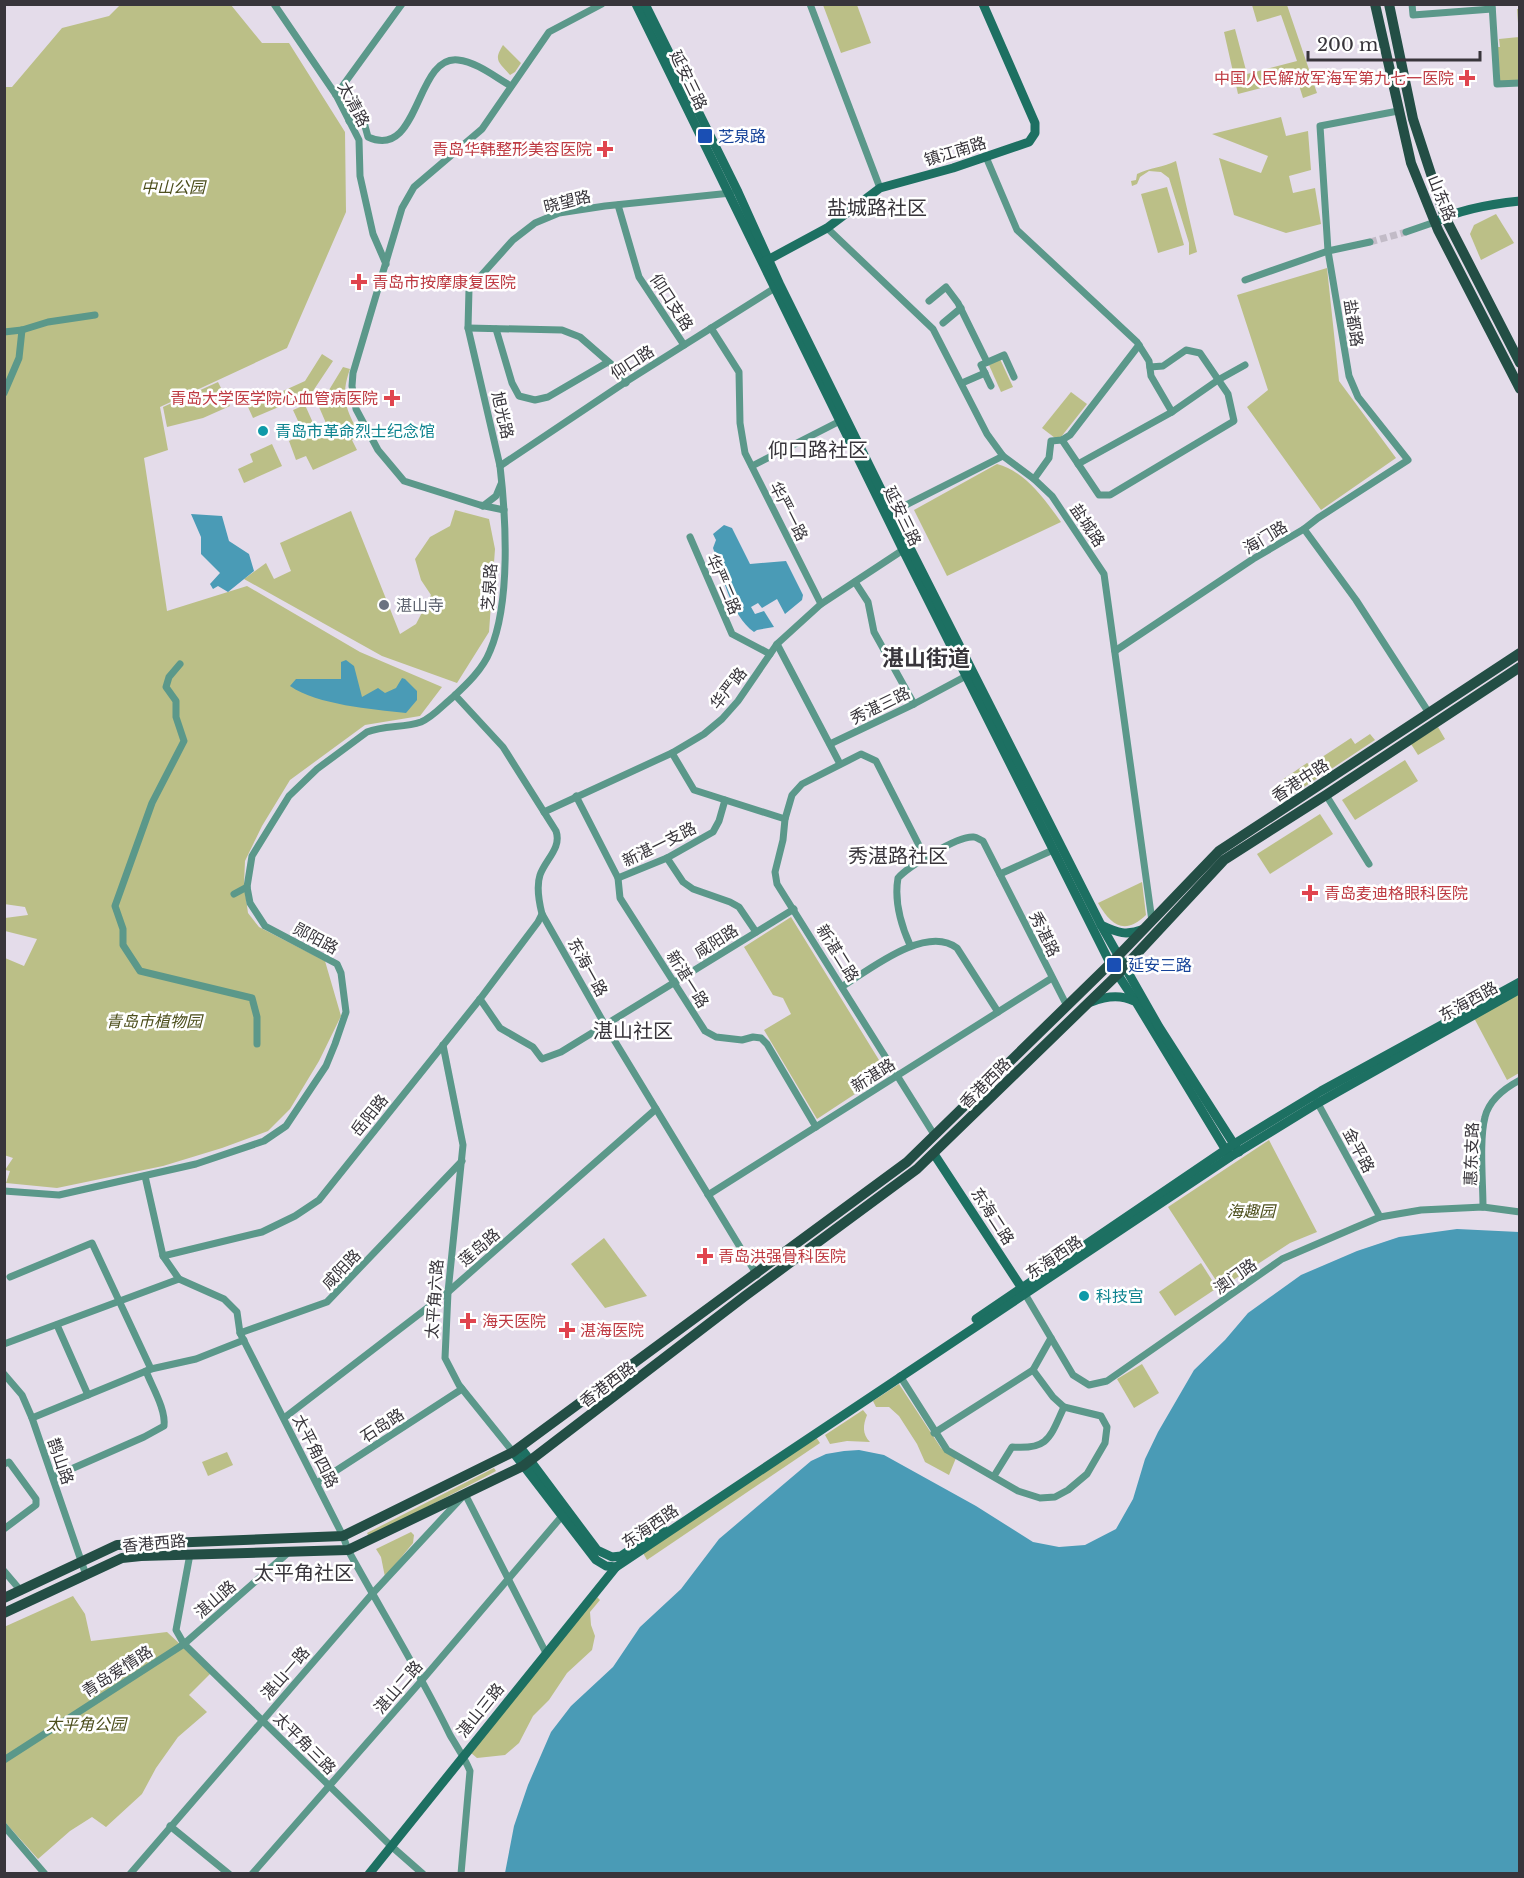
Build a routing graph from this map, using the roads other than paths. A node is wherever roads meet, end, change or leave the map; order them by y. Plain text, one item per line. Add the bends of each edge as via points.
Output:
1 (274, 4) edge
2 (402, 4) edge
3 (602, 4) edge
4 (636, 4) edge
5 (645, 4) edge
6 (810, 4) edge
7 (983, 4) edge
8 (1375, 4) edge
9 (1389, 4) edge
10 (1412, 4) edge
11 (1492, 7) edge
12 (1520, 83) edge
13 (512, 86) junction
14 (336, 94) junction
15 (1398, 111) junction
16 (349, 121) junction
17 (986, 157) junction
18 (880, 188) junction
19 (733, 193) junction
20 (1520, 201) edge
21 (618, 205) junction
22 (1445, 217) junction
23 (1435, 222) junction
24 (827, 228) junction
25 (1406, 232) tunnel mouth
26 (1370, 242) tunnel mouth
27 (1328, 252) junction
28 (765, 262) junction
29 (386, 264) junction
30 (1245, 280) dead end
31 (777, 286) junction
32 (929, 301) dead end
33 (961, 308) junction
34 (95, 315) dead end
35 (943, 323) dead end
36 (468, 328) junction
37 (711, 328) junction
38 (496, 329) junction
39 (22, 330) junction
40 (4, 332) edge
41 (684, 345) junction
42 (1139, 345) junction
43 (608, 362) junction
44 (987, 362) junction
45 (1520, 363) edge
46 (1245, 365) dead end
47 (1150, 368) junction
48 (984, 373) junction
49 (1014, 377) dead end
50 (1218, 380) junction
51 (626, 383) junction
52 (962, 383) junction
53 (991, 387) dead end
54 (1520, 388) edge
55 (4, 393) edge
56 (1172, 412) junction
57 (843, 419) junction
58 (1062, 440) junction
59 (1003, 456) junction
60 (1078, 464) junction
61 (501, 466) junction
62 (752, 466) junction
63 (1034, 479) junction
64 (502, 481) junction
65 (483, 506) junction
66 (504, 510) junction
67 (892, 512) junction
68 (1304, 529) junction
69 (690, 537) dead end
70 (906, 548) junction
71 (855, 582) junction
72 (821, 604) junction
73 (777, 644) junction
74 (1115, 651) junction
75 (1520, 653) edge
76 (770, 654) junction
77 (180, 664) dead end
78 (1520, 667) edge
79 (969, 675) junction
80 (455, 694) junction
81 (914, 704) junction
82 (1429, 713) junction
83 (830, 744) junction
84 (672, 753) junction
85 (837, 766) junction
86 (1326, 795) junction
87 (576, 796) junction
88 (725, 800) junction
89 (544, 812) junction
90 (785, 819) junction
91 (1053, 850) junction
92 (925, 857) junction
93 (667, 858) junction
94 (1369, 864) dead end
95 (1000, 873) junction
96 (618, 878) junction
97 (247, 887) junction
98 (234, 894) dead end
99 (794, 909) junction
100 (542, 914) junction
101 (1101, 925) junction
102 (1148, 925) junction
103 (756, 932) junction
104 (910, 945) junction
105 (1114, 960) junction
106 (1121, 971) junction
107 (1052, 978) junction
108 (675, 982) junction
109 (1520, 982) edge
110 (843, 986) junction
111 (1520, 989) edge
112 (480, 999) junction
113 (1091, 1002) junction
114 (1136, 1002) junction
115 (1068, 1006) junction
116 (998, 1012) junction
117 (605, 1025) junction
118 (257, 1044) dead end
119 (444, 1045) junction
120 (898, 1075) junction
121 (1520, 1080) edge
122 (1316, 1099) junction
123 (656, 1109) junction
124 (816, 1127) junction
125 (935, 1136) junction
126 (1237, 1148) junction
127 (934, 1154) junction
128 (1227, 1154) junction
129 (462, 1161) junction
130 (145, 1176) junction
131 (4, 1191) edge
132 (708, 1195) junction
133 (1483, 1207) junction
134 (1520, 1212) edge
135 (1380, 1217) junction
136 (163, 1256) junction
137 (756, 1273) junction
138 (10, 1277) dead end
139 (179, 1279) junction
140 (763, 1283) junction
141 (1024, 1291) junction
142 (448, 1292) junction
143 (120, 1301) junction
144 (57, 1325) junction
145 (240, 1333) junction
146 (1050, 1338) junction
147 (244, 1340) junction
148 (4, 1344) edge
149 (148, 1370) junction
150 (1033, 1370) junction
151 (4, 1374) edge
152 (900, 1376) junction
153 (462, 1389) junction
154 (88, 1395) junction
155 (1064, 1407) junction
156 (32, 1418) junction
157 (284, 1418) junction
158 (934, 1433) junction
159 (516, 1450) junction
160 (4, 1464) edge
161 (526, 1464) junction
162 (994, 1476) junction
163 (53, 1477) junction
164 (317, 1484) junction
165 (465, 1494) junction
166 (562, 1516) junction
167 (4, 1529) edge
168 (344, 1536) junction
169 (348, 1550) junction
170 (290, 1551) junction
171 (190, 1554) junction
172 (81, 1562) junction
173 (616, 1567) junction
174 (4, 1571) edge
175 (86, 1575) junction
176 (507, 1578) junction
177 (21, 1591) junction
178 (372, 1594) junction
179 (4, 1598) edge
180 (4, 1613) edge
181 (184, 1644) junction
182 (546, 1653) junction
183 (423, 1679) junction
184 (263, 1719) junction
185 (463, 1755) junction
186 (4, 1760) edge
187 (329, 1786) junction
188 (4, 1826) edge
189 (170, 1826) junction
190 (390, 1845) junction
191 (45, 1874) edge
192 (130, 1874) edge
193 (228, 1874) edge
194 (252, 1874) edge
195 (369, 1874) edge
196 (423, 1874) edge
197 (461, 1874) edge

1 - 14 street, 太清路
2 - 14 street
3 - 13 street via 549,32
4 - 19 main road, 延安三路
5 - 19 main road, 延安三路
6 - 18 street
7 - 17 main road, 镇江南路 via 1035,123 1035,133 1029,142
8 - 15 main road, 山东路
9 - 22 main road, 山东路 via 1413,119
10 - 11 street via 1413,15
11 - 12 street via 1497,84
13 - 16 street via 472,64 444,62 435,69 408,124 389,140 377,142 368,137 362,115
13 - 29 street via 482,129 414,187 402,208
14 - 16 street, 太清路
15 - 23 main road, 山东路 via 1411,163
15 - 27 street, 盐都路 via 1320,126
16 - 29 street, 太清路 via 358,140 360,176 373,234
17 - 18 main road, 镇江南路
17 - 42 street via 1017,230
18 - 24 main road, 镇江南路
19 - 21 street, 晓望路
19 - 28 main road, 延安三路
20 - 22 main road
21 - 36 street, 晓望路 via 560,213 535,223 513,240 469,289
21 - 41 street, 仰口支路 via 639,277
22 - 23 main road
22 - 45 main road, 山东路
23 - 25 street
23 - 54 main road, 山东路
24 - 28 main road, 镇江南路
24 - 52 street, 盐城路 via 933,329
26 - 27 street
27 - 30 street
27 - 68 street, 盐都路 via 1349,376 1358,397 1408,460
28 - 31 main road, 延安三路
29 - 65 street via 352,379 358,414 378,450 404,481
31 - 37 street, 仰口路
31 - 57 main road, 延安三路
32 - 33 street via 946,287
33 - 35 street
33 - 44 street
34 - 39 street
36 - 38 street
36 - 61 street, 旭光路
37 - 41 street, 仰口路
37 - 62 street, 华严一路 via 739,372 740,423 745,453
38 - 43 street via 561,330 580,337
38 - 43 street via 519,396 535,400 548,397
39 - 40 street
39 - 55 street via 19,358
41 - 51 street, 仰口路
42 - 47 street
42 - 58 street via 1070,435
43 - 51 street
44 - 48 street via 981,365
44 - 49 street via 1004,355
46 - 50 street
47 - 50 street via 1163,366 1186,350 1200,353
47 - 56 street
48 - 52 street
48 - 53 street
50 - 56 street
50 - 60 street via 1228,394 1234,421 1110,495 1099,495
51 - 61 street, 仰口路
52 - 59 street, 盐城路 via 987,434
56 - 60 street
57 - 62 street
57 - 67 main road, 延安三路
57 - 70 main road, 延安三路
58 - 60 street
58 - 63 street via 1051,441 1049,458
59 - 63 street, 盐城路
59 - 67 street
61 - 64 street, 旭光路
62 - 72 street, 华严一路
63 - 74 street, 盐城路 via 1052,496 1104,574
64 - 65 street via 496,496
64 - 66 street, 旭光路
65 - 66 street
66 - 80 street, 芝泉路 via 500,625 490,653 477,673
67 - 70 main road, 延安三路
68 - 74 street, 海门路
68 - 82 street, 海门路 via 1356,600
69 - 76 street, 华严二路 via 732,634
70 - 71 street, 华严路
70 - 79 main road, 延安三路
71 - 72 street, 华严路
71 - 81 street via 868,602 874,633
72 - 73 street, 华严路
73 - 76 street, 华严路
73 - 83 street
74 - 102 street, 盐城路
75 - 82 main road, 香港中路
76 - 84 street, 华严路 via 722,719
77 - 118 street via 166,687 177,701 184,741 152,803 115,906 123,929 123,945 140,971 252,998
78 - 86 main road, 香港中路
79 - 81 street, 秀湛三路
79 - 91 main road, 延安三路
79 - 101 main road, 延安三路
80 - 89 street, 东海一路 via 503,747
80 - 97 street via 421,722 367,732 317,769 289,796 252,856
81 - 83 street, 秀湛三路
82 - 102 main road, 香港中路 via 1219,851
83 - 85 street
84 - 87 street, 华严路
84 - 88 street via 694,790
85 - 90 street, 新湛二路 via 797,788 788,802
85 - 92 street, 新湛二路 via 861,754 876,761
86 - 94 street
86 - 106 main road, 香港中路 via 1224,860
87 - 89 street, 华严路
87 - 96 street, 新湛一路
88 - 90 street
88 - 93 street, 新湛一支路 via 713,832
89 - 100 street, 东海一路 via 558,841 540,876
90 - 99 street, 新湛二路 via 775,872 777,884
91 - 95 street
91 - 105 main road, 延安三路
92 - 95 street, 秀湛路 via 974,837 983,841
92 - 104 street, 秀湛路 via 898,879 898,906
93 - 96 street, 新湛一支路
93 - 103 street via 683,882 739,908
95 - 107 street, 秀湛路
96 - 108 street, 新湛一路 via 620,898
97 - 98 street
97 - 130 street, 郧阳路 via 250,903 265,926 337,964 346,1001 344,1021 326,1066 286,1126 264,1141
99 - 103 street, 咸阳路
99 - 110 street, 新湛二路
100 - 112 street, 岳阳路
100 - 117 street, 东海一路
101 - 102 main road via 1130,934
101 - 105 main road, 延安三路
102 - 105 main road, 香港中路
103 - 108 street, 咸阳路
104 - 110 street
104 - 116 street via 939,940 950,943 963,955
105 - 106 main road, 延安三路
105 - 115 main road, 香港西路
106 - 113 main road, 香港西路
106 - 114 main road, 延安三路
106 - 126 main road, 延安三路
107 - 115 street, 秀湛路
107 - 116 street, 新湛路
108 - 117 street, 咸阳路
108 - 124 street, 新湛一路 via 705,1031 716,1037 761,1038 767,1044
109 - 122 main road, 东海西路
110 - 120 street, 新湛二路
111 - 122 main road, 东海西路
112 - 117 street, 咸阳路 via 500,1028 532,1047 542,1059 561,1053
112 - 119 street, 岳阳路
113 - 114 main road via 1114,996
113 - 127 main road, 香港西路
114 - 128 main road, 延安三路
115 - 125 main road, 香港西路
116 - 120 street, 新湛路
117 - 123 street, 东海一路
119 - 129 street, 太平角六路 via 463,1145
119 - 136 street, 岳阳路 via 319,1200 262,1232
120 - 124 street, 新湛路
120 - 125 street, 新湛二路
121 - 133 street, 惠东支路 via 1494,1100 1485,1116
122 - 126 main road, 东海西路
122 - 135 street, 金平路
123 - 132 street, 东海一路
123 - 142 street, 莲岛路
124 - 132 street, 新湛路
125 - 137 main road, 香港西路 via 907,1162
126 - 128 main road, 东海西路
127 - 140 main road, 香港西路
127 - 141 main road, 东海二路
128 - 141 main road, 东海西路
129 - 142 street, 太平角六路
129 - 145 street, 咸阳路 via 327,1302
130 - 131 street, 郧阳路 via 59,1196
130 - 136 street
132 - 137 street, 东海一路
133 - 134 street, 澳门路
133 - 135 street, 澳门路 via 1421,1210
135 - 146 street, 澳门路 via 1282,1260 1107,1381 1089,1385 1073,1375
136 - 139 street
137 - 140 street, 东海一路
137 - 159 main road, 香港西路
138 - 143 street via 92,1243
139 - 143 street
139 - 145 street, 太平角四路 via 224,1299 237,1312
140 - 161 main road, 香港西路
141 - 146 street, 澳门路
141 - 152 main road, 东海西路
141 - 161 main road, 东海西路 via 621,1556 612,1557 597,1550
142 - 153 street, 太平角六路 via 446,1358
142 - 157 street, 莲岛路
143 - 144 street
143 - 149 street
144 - 148 street
144 - 154 street
145 - 147 street, 太平角四路
146 - 150 street
147 - 149 street via 196,1359
147 - 157 street, 太平角四路
149 - 154 street
149 - 163 street via 164,1426
150 - 155 street
150 - 158 street
151 - 156 street, 鹊山路 via 22,1395
152 - 158 street
152 - 173 main road, 东海西路
153 - 159 street, 太平角六路
153 - 164 street, 石岛路
154 - 156 street
155 - 162 street via 1046,1441 1039,1446 1012,1447
155 - 162 street via 1101,1416 1107,1427 1105,1443 1087,1474 1068,1490 1047,1498 1018,1491
156 - 163 street, 鹊山路
157 - 164 street, 太平角四路
158 - 162 street via 947,1450
159 - 161 main road
159 - 168 main road, 香港西路
160 - 167 street via 9,1462 36,1499 36,1505
161 - 165 main road, 香港西路
161 - 166 main road
163 - 172 street, 鹊山路
164 - 168 street, 太平角四路
165 - 169 main road, 香港西路
165 - 176 street
165 - 178 street, 湛山一路
166 - 173 main road via 596,1560
166 - 176 street, 湛山二路
168 - 169 street, 太平角四路
168 - 172 main road, 香港西路 via 117,1545
169 - 170 main road, 香港西路
169 - 178 street, 太平角四路
170 - 171 main road, 香港西路
170 - 181 street, 湛山路
171 - 175 main road, 香港西路 via 122,1558
171 - 181 street via 177,1630
172 - 175 street, 鹊山路
172 - 177 main road, 香港西路
173 - 182 main road, 湛山三路
174 - 177 street
175 - 180 main road, 香港西路
176 - 182 street
176 - 183 street, 湛山二路
177 - 179 main road, 香港西路
178 - 183 street, 太平角四路
178 - 184 street, 湛山一路
181 - 184 street, 太平角三路
181 - 186 street, 青岛爱情路
182 - 185 main road, 湛山三路
183 - 185 street, 太平角四路
183 - 187 street, 湛山二路
184 - 187 street, 太平角三路
184 - 189 street, 湛山一路
185 - 190 main road, 湛山三路
185 - 197 street, 太平角四路 via 470,1771
187 - 190 street, 太平角三路
187 - 194 street, 湛山二路
188 - 191 street
189 - 192 street, 湛山一路
189 - 193 street
190 - 195 main road, 湛山三路
190 - 196 street, 太平角三路

